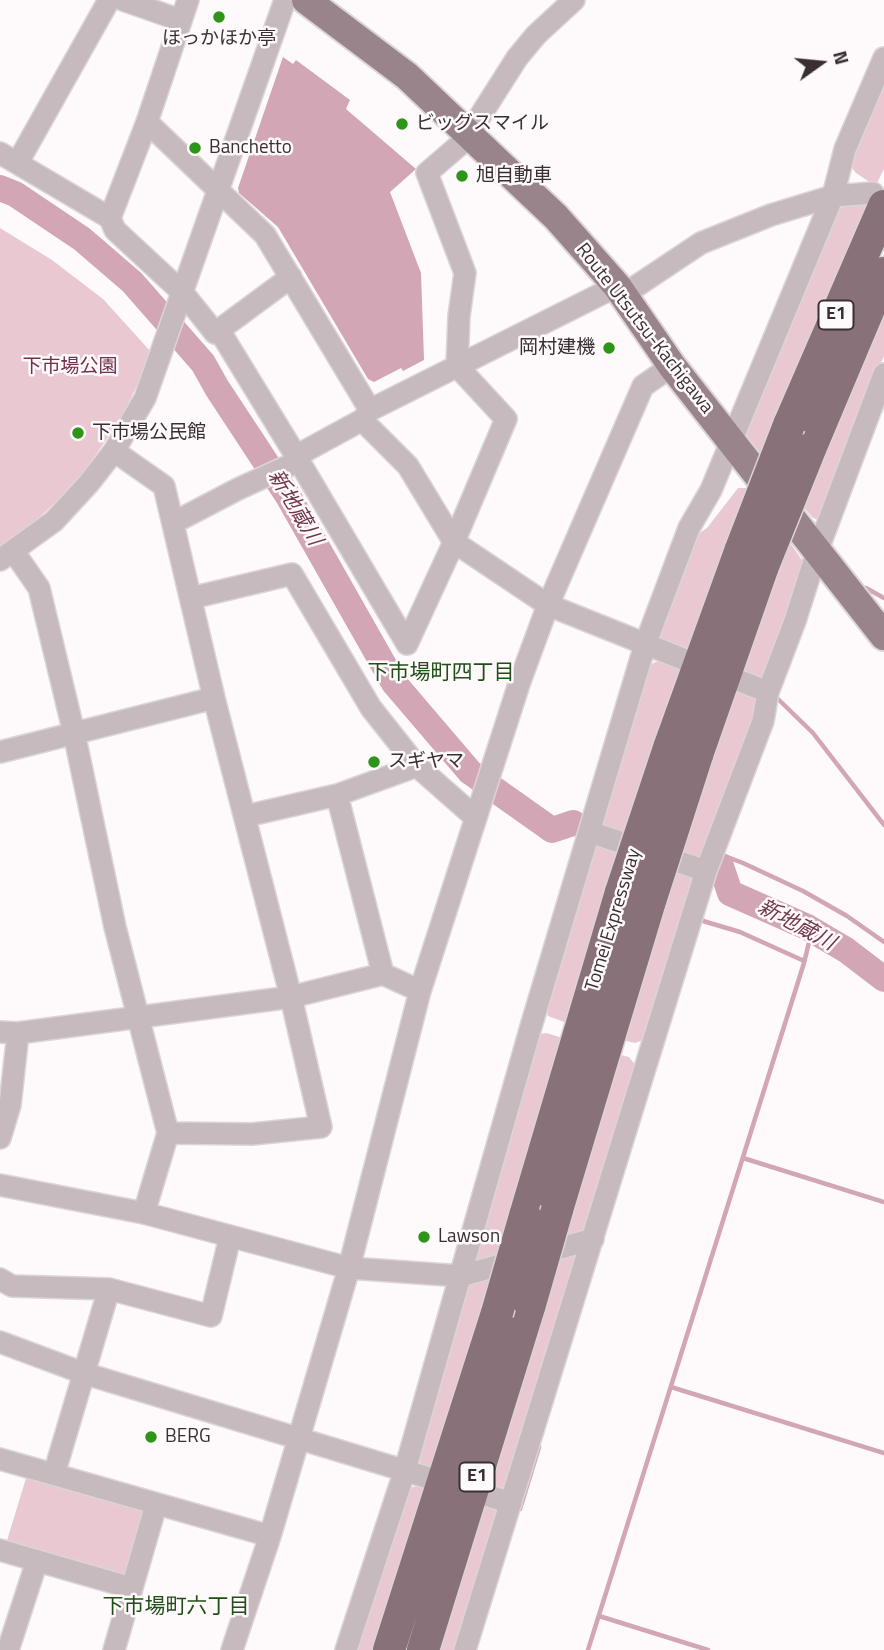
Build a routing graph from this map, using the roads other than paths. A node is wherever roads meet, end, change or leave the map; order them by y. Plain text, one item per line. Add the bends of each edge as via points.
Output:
1 (109, 0) edge
2 (123, 0) edge
3 (188, 0) edge
4 (285, 0) edge
5 (306, 0) edge
6 (574, 0) edge
7 (180, 20) junction
8 (884, 58) edge
9 (147, 122) junction
10 (470, 136) junction
11 (9, 157) edge
12 (217, 190) junction
13 (833, 196) junction
14 (878, 199) edge
15 (110, 218) junction
16 (884, 273) edge
17 (291, 277) junction
18 (620, 290) junction
19 (182, 296) junction
20 (219, 330) junction
21 (457, 366) junction
22 (672, 366) junction
23 (884, 374) edge
24 (366, 415) junction
25 (732, 442) junction
26 (114, 451) junction
27 (298, 459) junction
28 (173, 523) junction
29 (454, 542) junction
30 (817, 552) junction
31 (7, 556) edge
32 (752, 557) junction
33 (191, 598) junction
34 (548, 605) junction
35 (884, 636) edge
36 (645, 645) junction
37 (682, 659) dead end
38 (740, 681) dead end
39 (768, 692) junction
40 (214, 698) junction
41 (74, 733) junction
42 (0, 752) edge
43 (417, 766) junction
44 (337, 795) junction
45 (478, 813) junction
46 (246, 816) junction
47 (590, 832) junction
48 (706, 871) junction
49 (636, 897) junction
50 (383, 974) junction
51 (420, 990) junction
52 (291, 997) junction
53 (137, 1017) junction
54 (9, 1032) edge
55 (168, 1133) junction
56 (0, 1138) edge
57 (0, 1185) edge
58 (144, 1213) junction
59 (230, 1237) junction
60 (593, 1239) junction
61 (349, 1268) junction
62 (461, 1276) junction
63 (0, 1279) edge
64 (108, 1289) junction
65 (0, 1342) edge
66 (83, 1373) junction
67 (299, 1437) junction
68 (0, 1459) edge
69 (405, 1470) junction
70 (54, 1474) junction
71 (429, 1478) dead end
72 (486, 1495) dead end
73 (511, 1503) junction
74 (156, 1505) junction
75 (270, 1536) junction
76 (0, 1550) edge
77 (37, 1561) junction
78 (132, 1588) junction
79 (8, 1650) edge
80 (114, 1650) edge
81 (232, 1650) edge
82 (346, 1650) edge
83 (389, 1650) edge
84 (423, 1650) edge
85 (465, 1650) edge

1 - 11 street
2 - 7 street
3 - 7 street
4 - 12 street
5 - 10 main road, Route Utsutsu-Kachigawa via 407,76
6 - 10 street via 517,58
7 - 9 street
8 - 13 street via 845,149
9 - 12 street
9 - 15 street
10 - 18 main road, Route Utsutsu-Kachigawa via 556,217
10 - 21 street via 427,173 465,273
11 - 15 street
12 - 17 street via 265,235
12 - 19 street
13 - 14 street
13 - 18 street via 701,243
13 - 25 street
14 - 32 highway, Tomei Expressway / E1, bridge via 789,425
15 - 19 street via 115,230
16 - 32 highway, Tomei Expressway / E1, bridge via 810,449
17 - 20 street
17 - 24 street
18 - 21 street
18 - 22 main road, Route Utsutsu-Kachigawa
19 - 20 street via 215,333
19 - 26 street via 145,398
20 - 27 street
21 - 24 street
21 - 29 street via 506,419
22 - 25 main road, Route Utsutsu-Kachigawa
22 - 34 street via 643,386
23 - 30 street
24 - 27 street
24 - 29 street via 408,466
25 - 30 main road, Route Utsutsu-Kachigawa
25 - 36 street via 689,528
26 - 28 street via 164,486
26 - 31 street via 54,521
27 - 28 street
27 - 29 street via 407,644
28 - 33 street
29 - 34 street
30 - 35 main road, Route Utsutsu-Kachigawa
30 - 39 street
31 - 41 street via 39,587
32 - 49 highway, Tomei Expressway / E1, bridge
33 - 40 street
33 - 43 street via 292,574 371,708
34 - 36 street
34 - 45 street
36 - 37 street
36 - 47 street
38 - 39 street
39 - 48 street via 763,721
40 - 41 street
40 - 46 street
41 - 42 street
41 - 53 street
43 - 44 street
43 - 45 street
44 - 46 street
44 - 50 street
45 - 51 street
46 - 52 street
47 - 48 street
47 - 62 street
48 - 60 street
49 - 83 highway, Tomei Expressway / E1, bridge via 525,1216
49 - 84 highway, Tomei Expressway / E1, bridge via 557,1210
50 - 51 street
50 - 52 street
51 - 61 street
52 - 53 street
52 - 55 street via 321,1127
53 - 54 street
53 - 55 street
54 - 56 street via 10,1105
55 - 58 street
57 - 58 street
58 - 59 street
59 - 61 street
59 - 64 street via 211,1316
60 - 62 street
60 - 73 street
61 - 62 street
61 - 67 street
62 - 69 street
63 - 64 street via 12,1286
64 - 66 street
65 - 66 street
66 - 67 street
66 - 70 street
67 - 69 street
67 - 75 street
68 - 70 street
69 - 71 street
69 - 82 street
70 - 74 street
72 - 73 street
73 - 85 street
74 - 75 street
74 - 78 street
75 - 81 street
76 - 77 street
77 - 78 street
77 - 79 street
78 - 80 street

